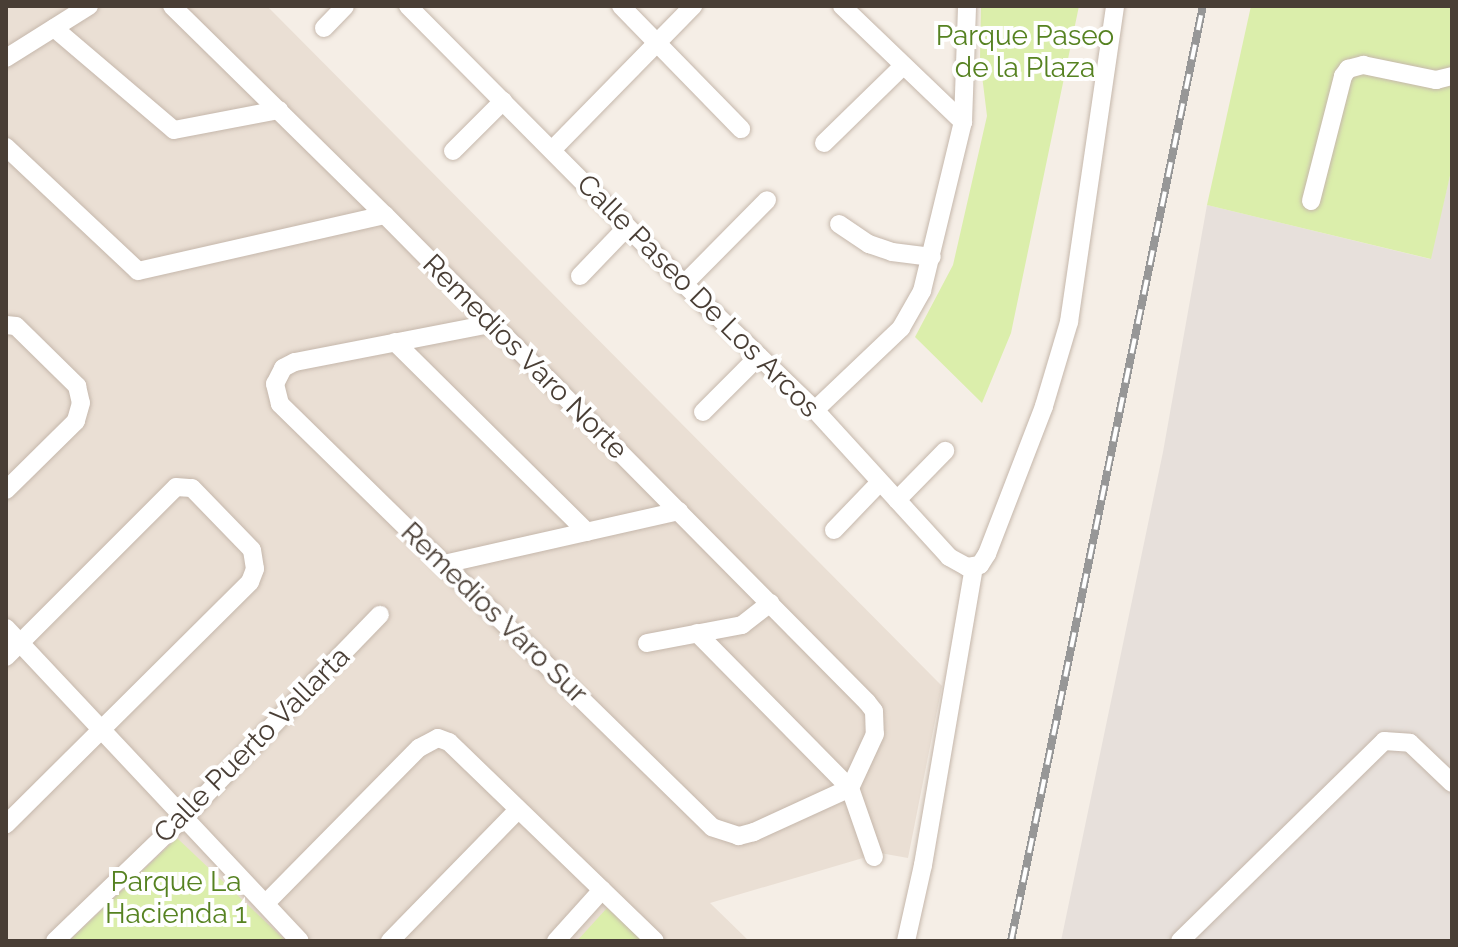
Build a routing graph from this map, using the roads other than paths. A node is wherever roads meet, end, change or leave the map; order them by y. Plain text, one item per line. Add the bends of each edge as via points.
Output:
1 (89, 6) edge
2 (172, 6) edge
3 (345, 6) edge
4 (621, 6) edge
5 (693, 6) edge
6 (842, 6) edge
7 (967, 6) edge
8 (1115, 6) edge
9 (420, 10) edge
10 (54, 28) junction
11 (324, 28) dead end
12 (658, 44) junction
13 (6, 58) edge
14 (903, 66) junction
15 (1452, 76) edge
16 (503, 101) junction
17 (279, 110) junction
18 (963, 122) junction
19 (741, 129) dead end
20 (824, 143) dead end
21 (6, 147) edge
22 (552, 150) junction
23 (453, 151) dead end
24 (767, 200) dead end
25 (1311, 201) dead end
26 (385, 215) junction
27 (839, 224) dead end
28 (627, 227) junction
29 (932, 257) junction
30 (580, 276) dead end
31 (684, 284) junction
32 (490, 324) junction
33 (6, 325) edge
34 (395, 342) junction
35 (759, 356) junction
36 (815, 410) junction
37 (703, 412) dead end
38 (945, 451) dead end
39 (880, 482) junction
40 (6, 490) edge
41 (897, 500) junction
42 (679, 511) junction
43 (834, 530) dead end
44 (587, 532) junction
45 (980, 560) junction
46 (444, 564) junction
47 (770, 603) junction
48 (380, 615) dead end
49 (6, 628) edge
50 (697, 633) junction
51 (21, 643) junction
52 (647, 643) dead end
53 (6, 657) edge
54 (102, 730) junction
55 (1452, 783) edge
56 (850, 788) junction
57 (517, 811) junction
58 (183, 818) junction
59 (6, 824) edge
60 (874, 857) dead end
61 (602, 890) junction
62 (266, 903) junction
63 (55, 941) edge
64 (300, 941) edge
65 (390, 941) edge
66 (556, 941) edge
67 (655, 941) edge
68 (906, 941) edge
69 (1180, 941) edge

1 - 10 street
2 - 17 street, Remedios Varo Norte
3 - 11 street
4 - 12 street
5 - 12 street
6 - 14 street
7 - 18 street
8 - 45 street via 1069,322 1044,406
9 - 16 street, Calle Paseo De Los Arcos
10 - 13 street
10 - 17 street via 174,130
12 - 19 street
12 - 22 street
14 - 18 street
14 - 20 street
15 - 25 street via 1436,80 1363,65 1348,69
16 - 22 street, Calle Paseo De Los Arcos
16 - 23 street
17 - 26 street, Remedios Varo Norte
18 - 29 street
21 - 26 street via 138,271
22 - 28 street, Calle Paseo De Los Arcos
24 - 31 street
26 - 32 street, Remedios Varo Norte
27 - 29 street via 869,244
28 - 30 street
28 - 31 street, Calle Paseo De Los Arcos
29 - 36 street via 922,291 901,328
31 - 35 street, Calle Paseo De Los Arcos
32 - 34 street
32 - 42 street, Remedios Varo Norte
33 - 40 street via 16,326 77,386 81,403 76,421
34 - 44 street
34 - 46 street, Remedios Varo Sur via 295,362 283,368 275,384 280,404
35 - 36 street, Calle Paseo De Los Arcos
35 - 37 street
36 - 39 street, Calle Paseo De Los Arcos
38 - 41 street
39 - 41 street, Calle Paseo De Los Arcos
39 - 43 street
41 - 45 street, Calle Paseo De Los Arcos via 958,565
42 - 44 street
42 - 47 street, Remedios Varo Norte
44 - 46 street
45 - 68 street
46 - 56 street, Remedios Varo Sur via 712,827 739,836
47 - 50 street via 742,625
47 - 56 street, Remedios Varo Norte via 874,711 875,734
48 - 58 street, Calle Puerto Vallarta
49 - 51 street
50 - 52 street
50 - 56 street
51 - 53 street
51 - 54 street
51 - 54 street via 176,487 192,488 252,550 255,569 250,582
54 - 58 street
54 - 59 street
55 - 69 street via 1410,743 1384,741
56 - 60 street
57 - 61 street
57 - 62 street via 449,742 438,738 419,748
57 - 65 street
58 - 62 street
58 - 63 street, Calle Puerto Vallarta
61 - 66 street
61 - 67 street
62 - 64 street

